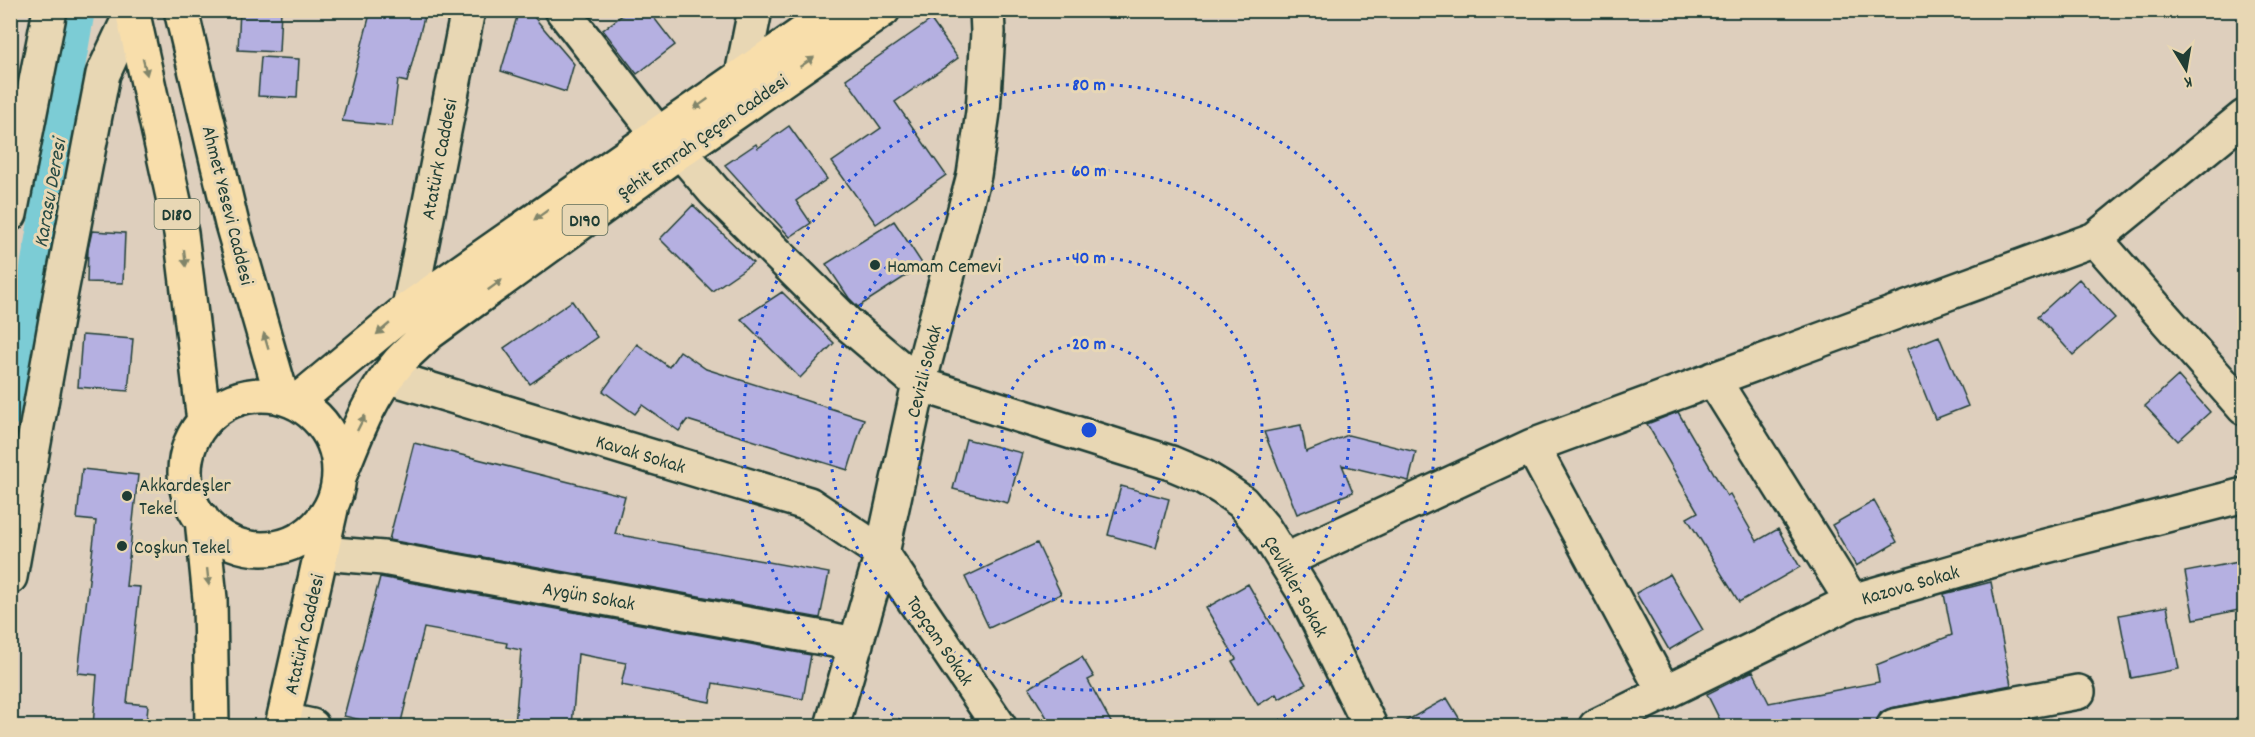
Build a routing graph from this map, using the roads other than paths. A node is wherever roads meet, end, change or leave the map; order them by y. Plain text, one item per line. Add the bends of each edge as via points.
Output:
1 (50, 10) edge
2 (181, 10) edge
3 (468, 10) edge
4 (562, 10) edge
5 (755, 10) edge
6 (836, 10) edge
7 (883, 10) edge
8 (987, 10) edge
9 (132, 11) edge
10 (742, 75) junction
11 (2244, 117) edge
12 (669, 142) junction
13 (10, 214) edge
14 (2096, 239) junction
15 (409, 308) junction
16 (388, 377) junction
17 (1713, 379) junction
18 (919, 384) junction
19 (289, 400) junction
20 (2244, 408) edge
21 (204, 421) junction
22 (1532, 446) junction
23 (335, 491) junction
24 (2244, 495) edge
25 (202, 519) junction
26 (321, 553) junction
27 (882, 553) junction
28 (1286, 560) junction
29 (10, 577) edge
30 (1852, 601) junction
31 (856, 644) junction
32 (1664, 692) junction
33 (2078, 693) dead end
34 (293, 724) edge
35 (212, 726) edge
36 (832, 726) edge
37 (999, 726) edge
38 (1370, 726) edge
39 (1596, 726) edge
40 (1894, 726) edge

1 - 13 street
19 -> 2 highway, Ahmet Yesevi Caddesi / D180 via 232,224
3 - 15 street, Atatürk Caddesi
4 - 12 street
5 - 10 street
6 - 10 highway, Şehit Emrah Çeçen Caddesi / D190
12 -> 7 highway, Şehit Emrah Çeçen Caddesi / D190
8 - 18 street, Cevizli Sokak via 983,112 974,175
9 -> 21 highway, D180 via 181,233
9 - 29 street via 103,74
10 -> 12 highway, Şehit Emrah Çeçen Caddesi / D190
11 - 14 street
12 -> 15 highway, Şehit Emrah Çeçen Caddesi / D190
16 -> 12 highway, Şehit Emrah Çeçen Caddesi / D190 via 429,333
12 - 18 street via 847,323
14 - 17 street
14 - 20 street
15 -> 19 highway, Şehit Emrah Çeçen Caddesi / D190
23 -> 16 highway, Şehit Emrah Çeçen Caddesi / D190 via 358,427
16 - 27 street, Kavak Sokak via 809,504
17 - 22 street
17 - 30 street
18 - 27 street, Cevizli Sokak
18 - 28 street, Çevlikler Sokak via 1204,477 1242,502
19 - 21 highway via 252,395 219,408
19 - 23 highway, Atatürk Caddesi via 315,416 329,433 339,461
21 - 25 highway via 193,438 185,471 193,505
22 - 28 street
22 - 32 street
23 - 25 highway via 323,519 301,538 272,548 257,549 228,540
23 - 26 highway, Atatürk Caddesi
24 - 30 street, Kazova Sokak
25 -> 35 highway via 210,599
26 - 31 street, Aygün Sokak via 383,558
26 - 34 highway, Atatürk Caddesi
27 - 31 street, Cevizli Sokak
27 - 37 street, Topçam Sokak
28 - 38 street, Çevlikler Sokak
30 - 32 street, Kazova Sokak
31 - 36 street, Cevizli Sokak
32 - 39 street, Kazova Sokak
33 - 40 street

